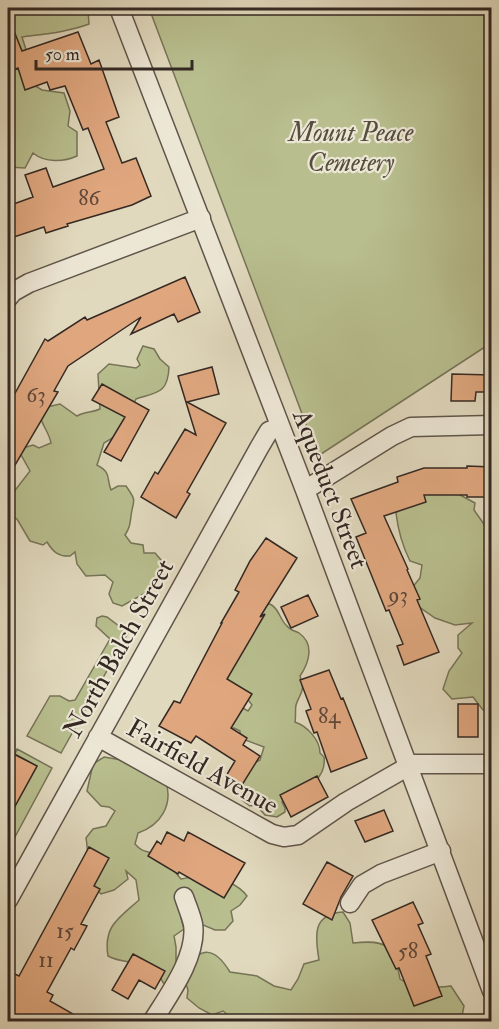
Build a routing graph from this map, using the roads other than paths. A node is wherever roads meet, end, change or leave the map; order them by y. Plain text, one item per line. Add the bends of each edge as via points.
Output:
1 (119, 8) edge
2 (201, 218) junction
3 (9, 293) edge
4 (492, 425) edge
5 (279, 427) junction
6 (305, 490) junction
7 (98, 737) junction
8 (492, 764) edge
9 (408, 765) junction
10 (441, 851) junction
11 (184, 897) dead end
12 (8, 900) edge
13 (350, 903) dead end
14 (492, 991) edge
15 (152, 1022) edge

1 - 2 street, Aqueduct Street
2 - 3 street
2 - 5 street, Aqueduct Street
4 - 6 street via 411,427
5 - 6 street, Aqueduct Street
5 - 7 street, North Balch Street via 269,431 264,439
6 - 9 street, Aqueduct Street
7 - 9 street, Fairfield Avenue via 272,834 284,837 298,835
7 - 12 street, North Balch Street
8 - 9 street
9 - 10 street, Aqueduct Street
10 - 13 street via 381,874 362,885
10 - 14 street, Aqueduct Street
11 - 15 street via 193,925 192,943 186,966

